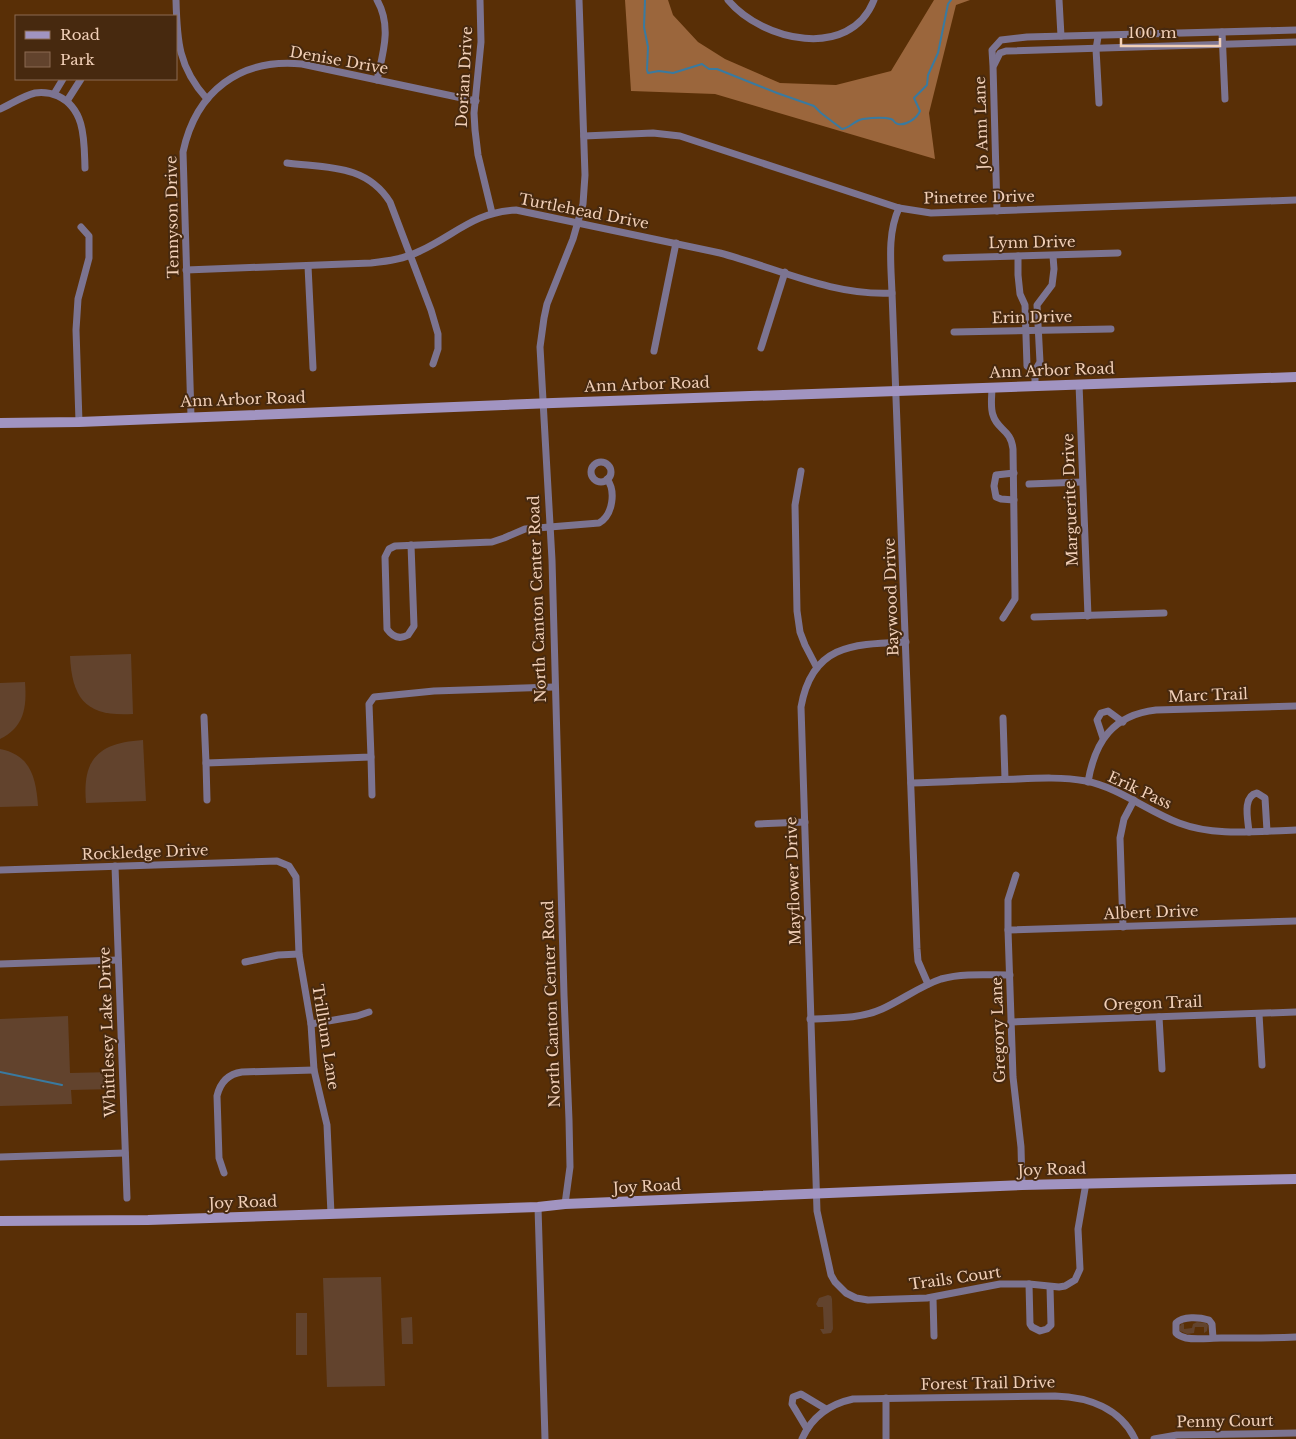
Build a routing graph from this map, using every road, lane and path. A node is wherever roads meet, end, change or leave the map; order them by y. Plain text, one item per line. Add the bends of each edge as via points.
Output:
1 (176, 0) edge
2 (376, 0) edge
3 (480, 0) edge
4 (579, 0) edge
5 (728, 0) edge
6 (874, 0) edge
7 (1059, 0) edge
8 (177, 15) edge
9 (1296, 30) edge
10 (1222, 32) junction
11 (1061, 36) junction
12 (1098, 37) junction
13 (178, 42) edge
14 (1296, 42) edge
15 (1222, 44) junction
16 (1096, 49) junction
17 (993, 66) junction
18 (62, 80) edge
19 (80, 80) edge
20 (377, 80) junction
21 (54, 94) junction
22 (207, 99) junction
23 (1225, 99) dead end
24 (67, 101) junction
25 (476, 101) junction
26 (1099, 103) dead end
27 (0, 109) edge
28 (584, 136) junction
29 (286, 163) dead end
30 (85, 168) dead end
31 (1296, 200) edge
32 (899, 208) junction
33 (997, 211) junction
34 (492, 213) junction
35 (579, 222) junction
36 (81, 227) dead end
37 (676, 244) junction
38 (1118, 253) dead end
39 (410, 256) junction
40 (1018, 256) junction
41 (1053, 256) junction
42 (946, 258) dead end
43 (308, 266) junction
44 (186, 270) junction
45 (785, 272) junction
46 (892, 293) junction
47 (1025, 305) junction
48 (1037, 305) junction
49 (1111, 328) dead end
50 (1025, 330) junction
51 (1038, 330) junction
52 (954, 332) dead end
53 (761, 348) dead end
54 (654, 351) dead end
55 (432, 364) dead end
56 (312, 368) dead end
57 (1035, 371) junction
58 (1296, 377) edge
59 (1079, 384) junction
60 (1035, 385) junction
61 (992, 387) junction
62 (896, 390) junction
63 (542, 403) junction
64 (191, 416) junction
65 (79, 422) junction
66 (0, 423) edge
67 (800, 471) dead end
68 (1014, 473) junction
69 (607, 479) dead end
70 (1082, 482) junction
71 (1029, 484) dead end
72 (1014, 500) junction
73 (549, 526) junction
74 (411, 545) junction
75 (1164, 613) dead end
76 (1088, 616) junction
77 (1034, 617) dead end
78 (1003, 618) dead end
79 (906, 642) junction
80 (817, 668) junction
81 (554, 687) junction
82 (1296, 706) edge
83 (204, 717) dead end
84 (1004, 718) dead end
85 (1123, 722) junction
86 (1104, 738) junction
87 (370, 757) junction
88 (206, 763) junction
89 (1005, 779) junction
90 (1088, 782) junction
91 (911, 783) junction
92 (372, 795) dead end
93 (207, 800) dead end
94 (1134, 800) junction
95 (805, 822) junction
96 (758, 824) dead end
97 (1296, 830) edge
98 (1267, 831) junction
99 (1249, 832) junction
100 (115, 866) junction
101 (289, 866) joint
102 (0, 870) edge
103 (1016, 875) dead end
104 (1296, 921) edge
105 (1123, 927) junction
106 (1008, 930) junction
107 (299, 954) junction
108 (118, 960) junction
109 (245, 962) dead end
110 (0, 964) edge
111 (1010, 975) junction
112 (928, 984) junction
113 (369, 1012) dead end
114 (1296, 1012) edge
115 (1259, 1014) junction
116 (1159, 1017) junction
117 (810, 1019) junction
118 (1011, 1022) junction
119 (311, 1024) junction
120 (1262, 1065) dead end
121 (1162, 1069) dead end
122 (314, 1070) junction
123 (125, 1152) junction
124 (0, 1156) edge
125 (224, 1173) dead end
126 (1296, 1179) edge
127 (1086, 1183) junction
128 (1022, 1185) junction
129 (816, 1193) junction
130 (127, 1198) dead end
131 (565, 1204) junction
132 (538, 1207) junction
133 (331, 1214) junction
134 (0, 1221) edge
135 (1029, 1284) junction
136 (1050, 1287) junction
137 (933, 1298) junction
138 (934, 1336) dead end
139 (1213, 1338) junction
140 (1296, 1338) edge
141 (886, 1398) junction
142 (826, 1409) junction
143 (807, 1429) junction
144 (1296, 1433) edge
145 (545, 1439) edge
146 (802, 1439) edge
147 (886, 1439) edge
148 (1135, 1439) edge
149 (1154, 1439) edge

1 - 8 street
2 - 20 street via 386,29
3 - 25 street, Dorian Drive via 481,42
4 - 28 street, North Canton Center Road
5 - 6 street via 742,14 764,27 814,39 834,37 852,29 866,16
7 - 11 street
9 - 10 street, Jo Ann Lane
10 - 12 street, Jo Ann Lane
10 - 15 street
11 - 12 street, Jo Ann Lane
11 - 17 street, Jo Ann Lane via 1001,40 992,50
12 - 16 street
13 - 22 street via 190,77
14 - 15 street
15 - 16 street
15 - 23 street
16 - 17 street via 1006,51 1000,53
16 - 26 street
17 - 33 street, Jo Ann Lane
18 - 21 street
19 - 24 street
20 - 22 street, Denise Drive via 302,64 274,63 234,76
20 - 25 street, Denise Drive
21 - 24 street
21 - 27 street via 30,95
22 - 44 street, Tennyson Drive via 190,125 183,152
24 - 30 street via 82,126
25 - 34 street, Dorian Drive via 476,141
28 - 32 street, Pinetree Drive via 654,133 680,136
28 - 35 street, North Canton Center Road via 585,186
29 - 39 street via 346,170 372,181 390,202
31 - 33 street, Pinetree Drive
32 - 33 street, Pinetree Drive via 932,213
32 - 46 street, Baywood Drive via 891,236
34 - 35 street, Turtlehead Drive via 522,210
34 - 39 street, Turtlehead Drive via 473,220
35 - 37 street, Turtlehead Drive
35 - 63 street, North Canton Center Road via 544,318 540,347
36 - 65 street via 89,236 89,258 78,299 76,330
37 - 45 street, Turtlehead Drive via 749,260
37 - 54 street
38 - 41 street, Lynn Drive
39 - 43 street, Turtlehead Drive via 371,263
39 - 55 street via 438,334 438,349
40 - 41 street, Lynn Drive
40 - 42 street, Lynn Drive
40 - 47 street via 1020,294
41 - 48 street via 1052,285
43 - 44 street, Turtlehead Drive
43 - 56 street
44 - 64 street, Tennyson Drive
45 - 46 street, Turtlehead Drive via 842,290
45 - 53 street
46 - 62 street, Baywood Drive
47 - 48 street
47 - 50 street
48 - 51 street
49 - 51 street, Erin Drive
50 - 51 street, Erin Drive
50 - 52 street, Erin Drive
50 - 57 street via 1027,366
51 - 57 street via 1040,362
57 - 60 street
58 - 59 main road, Ann Arbor Road
59 - 60 main road, Ann Arbor Road
59 - 70 street, Marguerite Drive
60 - 61 main road, Ann Arbor Road
61 - 62 main road, Ann Arbor Road
61 - 68 street via 993,416 1012,440
62 - 63 main road, Ann Arbor Road
62 - 79 street, Baywood Drive
63 - 64 main road, Ann Arbor Road
63 - 73 street, North Canton Center Road
64 - 65 main road, Ann Arbor Road
65 - 66 main road, Ann Arbor Road
67 - 80 street via 796,504 797,612 800,632
68 - 72 street
68 - 72 street via 996,475 994,486 998,498
69 - 73 street via 611,486 611,499 604,521
70 - 71 street
70 - 76 street, Marguerite Drive
72 - 78 street via 1015,599
73 - 74 street via 525,529 492,542
73 - 81 street, North Canton Center Road
74 - 74 street via 393,546 386,557 387,629 398,637 408,635 414,626
75 - 76 street
76 - 77 street
79 - 80 street, Mayflower Drive via 851,646 832,655
79 - 91 street, Baywood Drive
80 - 95 street, Mayflower Drive via 806,686 801,707
81 - 87 street via 434,691 374,697 368,704
81 - 131 street, North Canton Center Road via 570,1124 570,1167
82 - 85 street, Marc Trail via 1156,710 1140,713
83 - 88 street
84 - 89 street
85 - 86 street, Marc Trail
85 - 86 street via 1108,711 1100,713 1097,720
86 - 90 street, Marc Trail via 1094,756
87 - 88 street
87 - 92 street
88 - 93 street
89 - 90 street, Erik Pass via 1059,778
89 - 91 street, Erik Pass
90 - 94 street, Erik Pass
91 - 112 street, Baywood Drive via 916,949
94 - 99 street, Erik Pass via 1193,827
94 - 105 street via 1124,819 1120,838
95 - 96 street
95 - 117 street, Mayflower Drive
97 - 98 street, Erik Pass
98 - 99 street, Erik Pass
98 - 99 street via 1265,798 1257,793 1248,800
100 - 101 street, Rockledge Drive via 277,861
100 - 102 street, Rockledge Drive
100 - 108 street, Whittlesey Lake Drive
101 - 107 street, Trillium Lane via 296,877
103 - 106 street, Gregory Lane via 1008,900
104 - 105 street, Albert Drive
105 - 106 street, Albert Drive
106 - 111 street, Gregory Lane
107 - 109 street
107 - 119 street, Trillium Lane
108 - 110 street
108 - 123 street, Whittlesey Lake Drive
111 - 112 street via 961,976
111 - 118 street, Gregory Lane
112 - 117 street via 869,1014
113 - 119 street
114 - 115 street, Oregon Trail
115 - 116 street, Oregon Trail
115 - 120 street
116 - 118 street, Oregon Trail
116 - 121 street
117 - 129 street, Mayflower Drive
118 - 128 street, Gregory Lane
119 - 122 street, Trillium Lane
122 - 125 street via 242,1072 224,1081 217,1096 219,1158
122 - 133 street, Trillium Lane via 327,1125
123 - 124 street
123 - 130 street, Whittlesey Lake Drive
126 - 127 main road, Joy Road
127 - 128 main road, Joy Road
127 - 136 street, Trails Court via 1078,1229 1079,1273 1065,1286
128 - 129 main road, Joy Road
129 - 131 main road, Joy Road
129 - 137 street, Trails Court via 816,1211 828,1265 839,1288 863,1299
131 - 132 main road, Joy Road
132 - 133 main road, Joy Road
132 - 145 street
133 - 134 main road, Joy Road
135 - 136 street, Trails Court
135 - 136 street via 1030,1324 1040,1331 1050,1327
135 - 137 street, Trails Court via 1000,1284
137 - 138 street
139 - 139 street via 1180,1336 1176,1333 1176,1323 1184,1319 1208,1320 1212,1324
139 - 140 street
141 - 142 street, Forest Trail Drive via 853,1399
141 - 147 street
141 - 148 street, Forest Trail Drive via 1072,1396 1107,1409 1123,1422
142 - 143 street, Forest Trail Drive
142 - 143 street via 801,1394 793,1397 792,1404
143 - 146 street, Forest Trail Drive
144 - 149 street, Penny Court via 1177,1434

